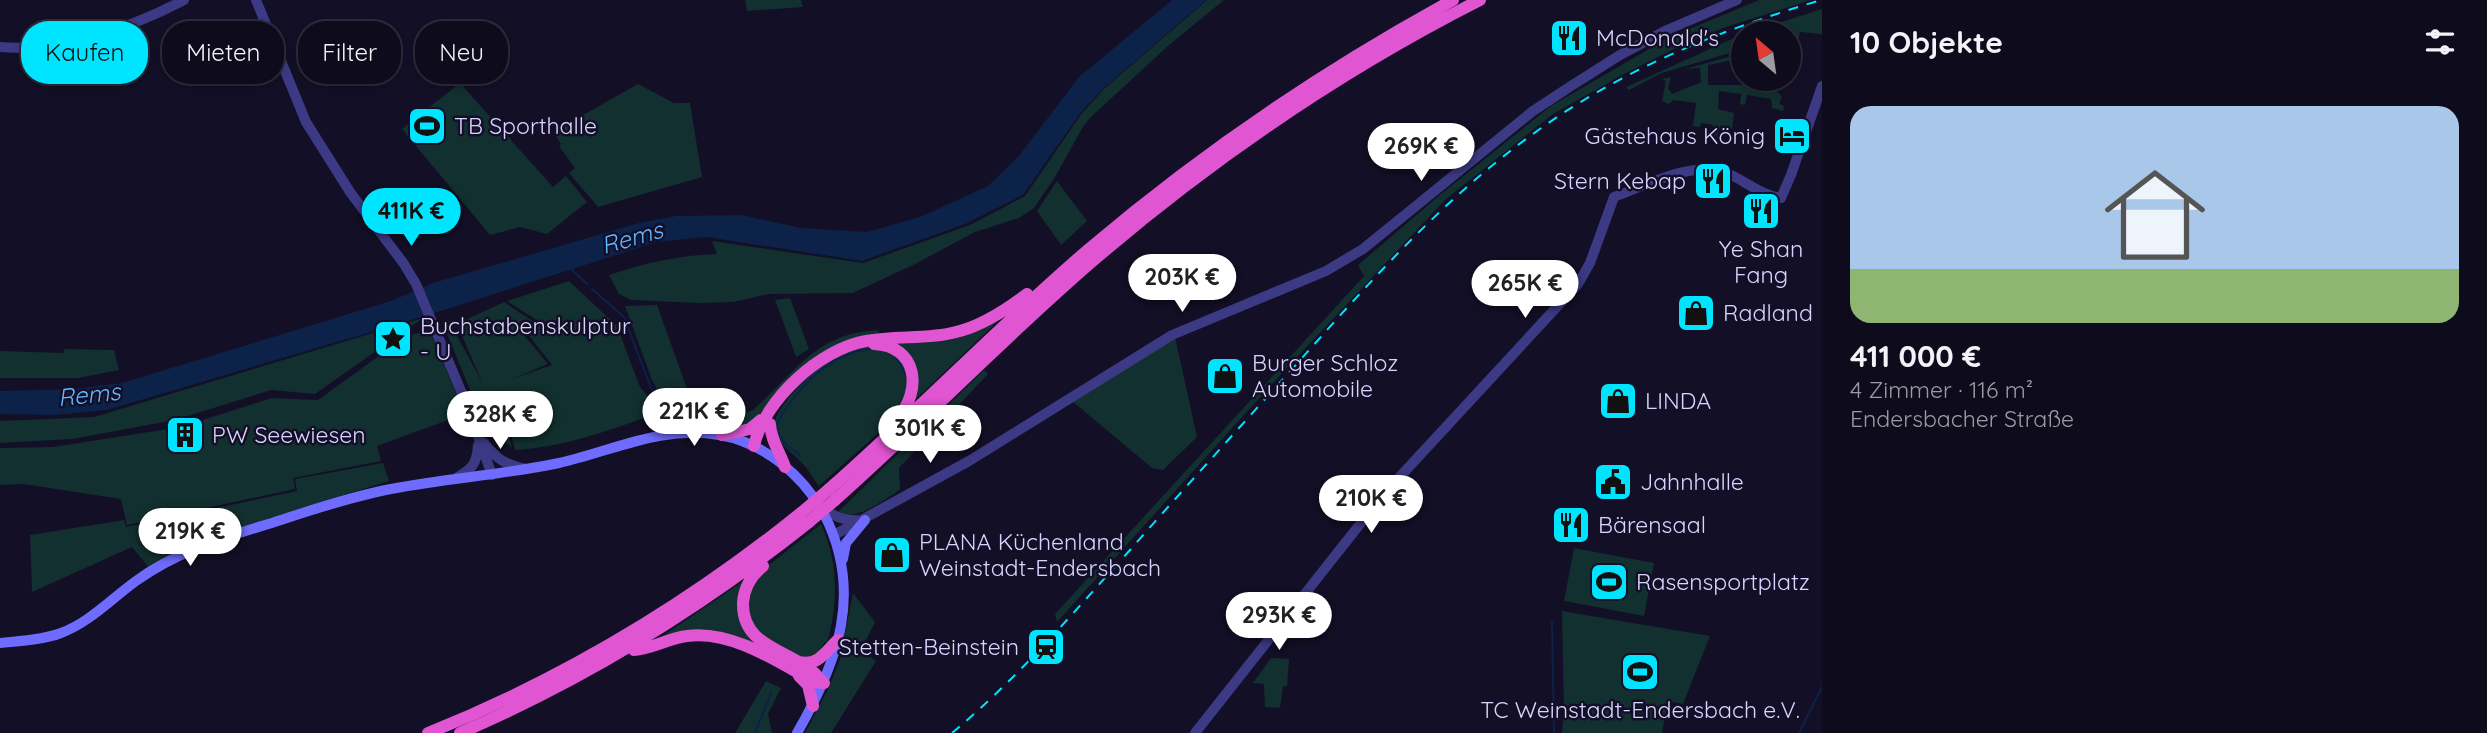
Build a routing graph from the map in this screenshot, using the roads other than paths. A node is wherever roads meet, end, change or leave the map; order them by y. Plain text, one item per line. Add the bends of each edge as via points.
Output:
1 (184, 0) edge
2 (256, 0) edge
3 (1453, 0) edge
4 (1480, 0) edge
5 (1737, 0) edge
6 (0, 47) edge
7 (1822, 86) edge
8 (1042, 289) junction
9 (770, 419) junction
10 (722, 435) junction
11 (888, 436) junction
12 (479, 437) junction
13 (754, 446) junction
14 (785, 467) junction
15 (526, 469) junction
16 (492, 475) junction
17 (452, 481) junction
18 (831, 495) junction
19 (818, 503) junction
20 (805, 517) junction
21 (865, 520) junction
22 (834, 535) junction
23 (775, 548) junction
24 (842, 562) junction
25 (838, 640) junction
26 (0, 643) edge
27 (624, 651) junction
28 (797, 668) junction
29 (824, 683) junction
30 (813, 706) junction
31 (428, 733) edge
32 (460, 733) edge
33 (797, 733) edge
34 (1195, 733) edge

1 - 6 street via 105,33 30,47
2 - 12 street via 306,122 415,284
3 - 8 highway via 1336,67 1251,123 1143,204
4 - 18 highway via 1342,78 1187,185 1051,298
5 - 21 street via 1620,55 1533,111 1363,249 1326,271 1172,335
7 - 34 street via 1781,198 1730,175 1696,169 1614,197 1578,284 1383,495
8 - 9 highway via 957,332 871,340 835,351 792,385
8 - 11 highway
9 - 10 highway
9 - 11 highway via 823,362 852,348 881,344 904,357 914,380 912,397
9 - 13 highway
9 - 14 highway via 773,443
10 - 13 main road
10 - 15 main road via 666,433
11 - 18 highway
12 - 15 street via 494,456
12 - 16 street
12 - 17 street via 478,461
13 - 14 main road
14 - 19 main road
15 - 16 main road
16 - 17 main road
17 - 26 main road via 390,489 220,539 164,564 60,633
18 - 20 highway, bridge
19 - 21 street via 834,517
19 - 22 main road
20 - 23 highway
20 - 31 highway via 626,636 509,698
21 - 22 street
21 - 24 main road via 846,543
22 - 24 main road
23 - 27 highway
23 - 28 highway via 748,584 744,616 760,641
24 - 25 main road via 845,583
25 - 28 highway via 822,658
25 - 29 main road
27 - 28 highway via 687,636 715,636
27 - 32 highway
28 - 29 highway via 814,682
28 - 30 highway via 808,685
29 - 30 main road
30 - 33 main road

